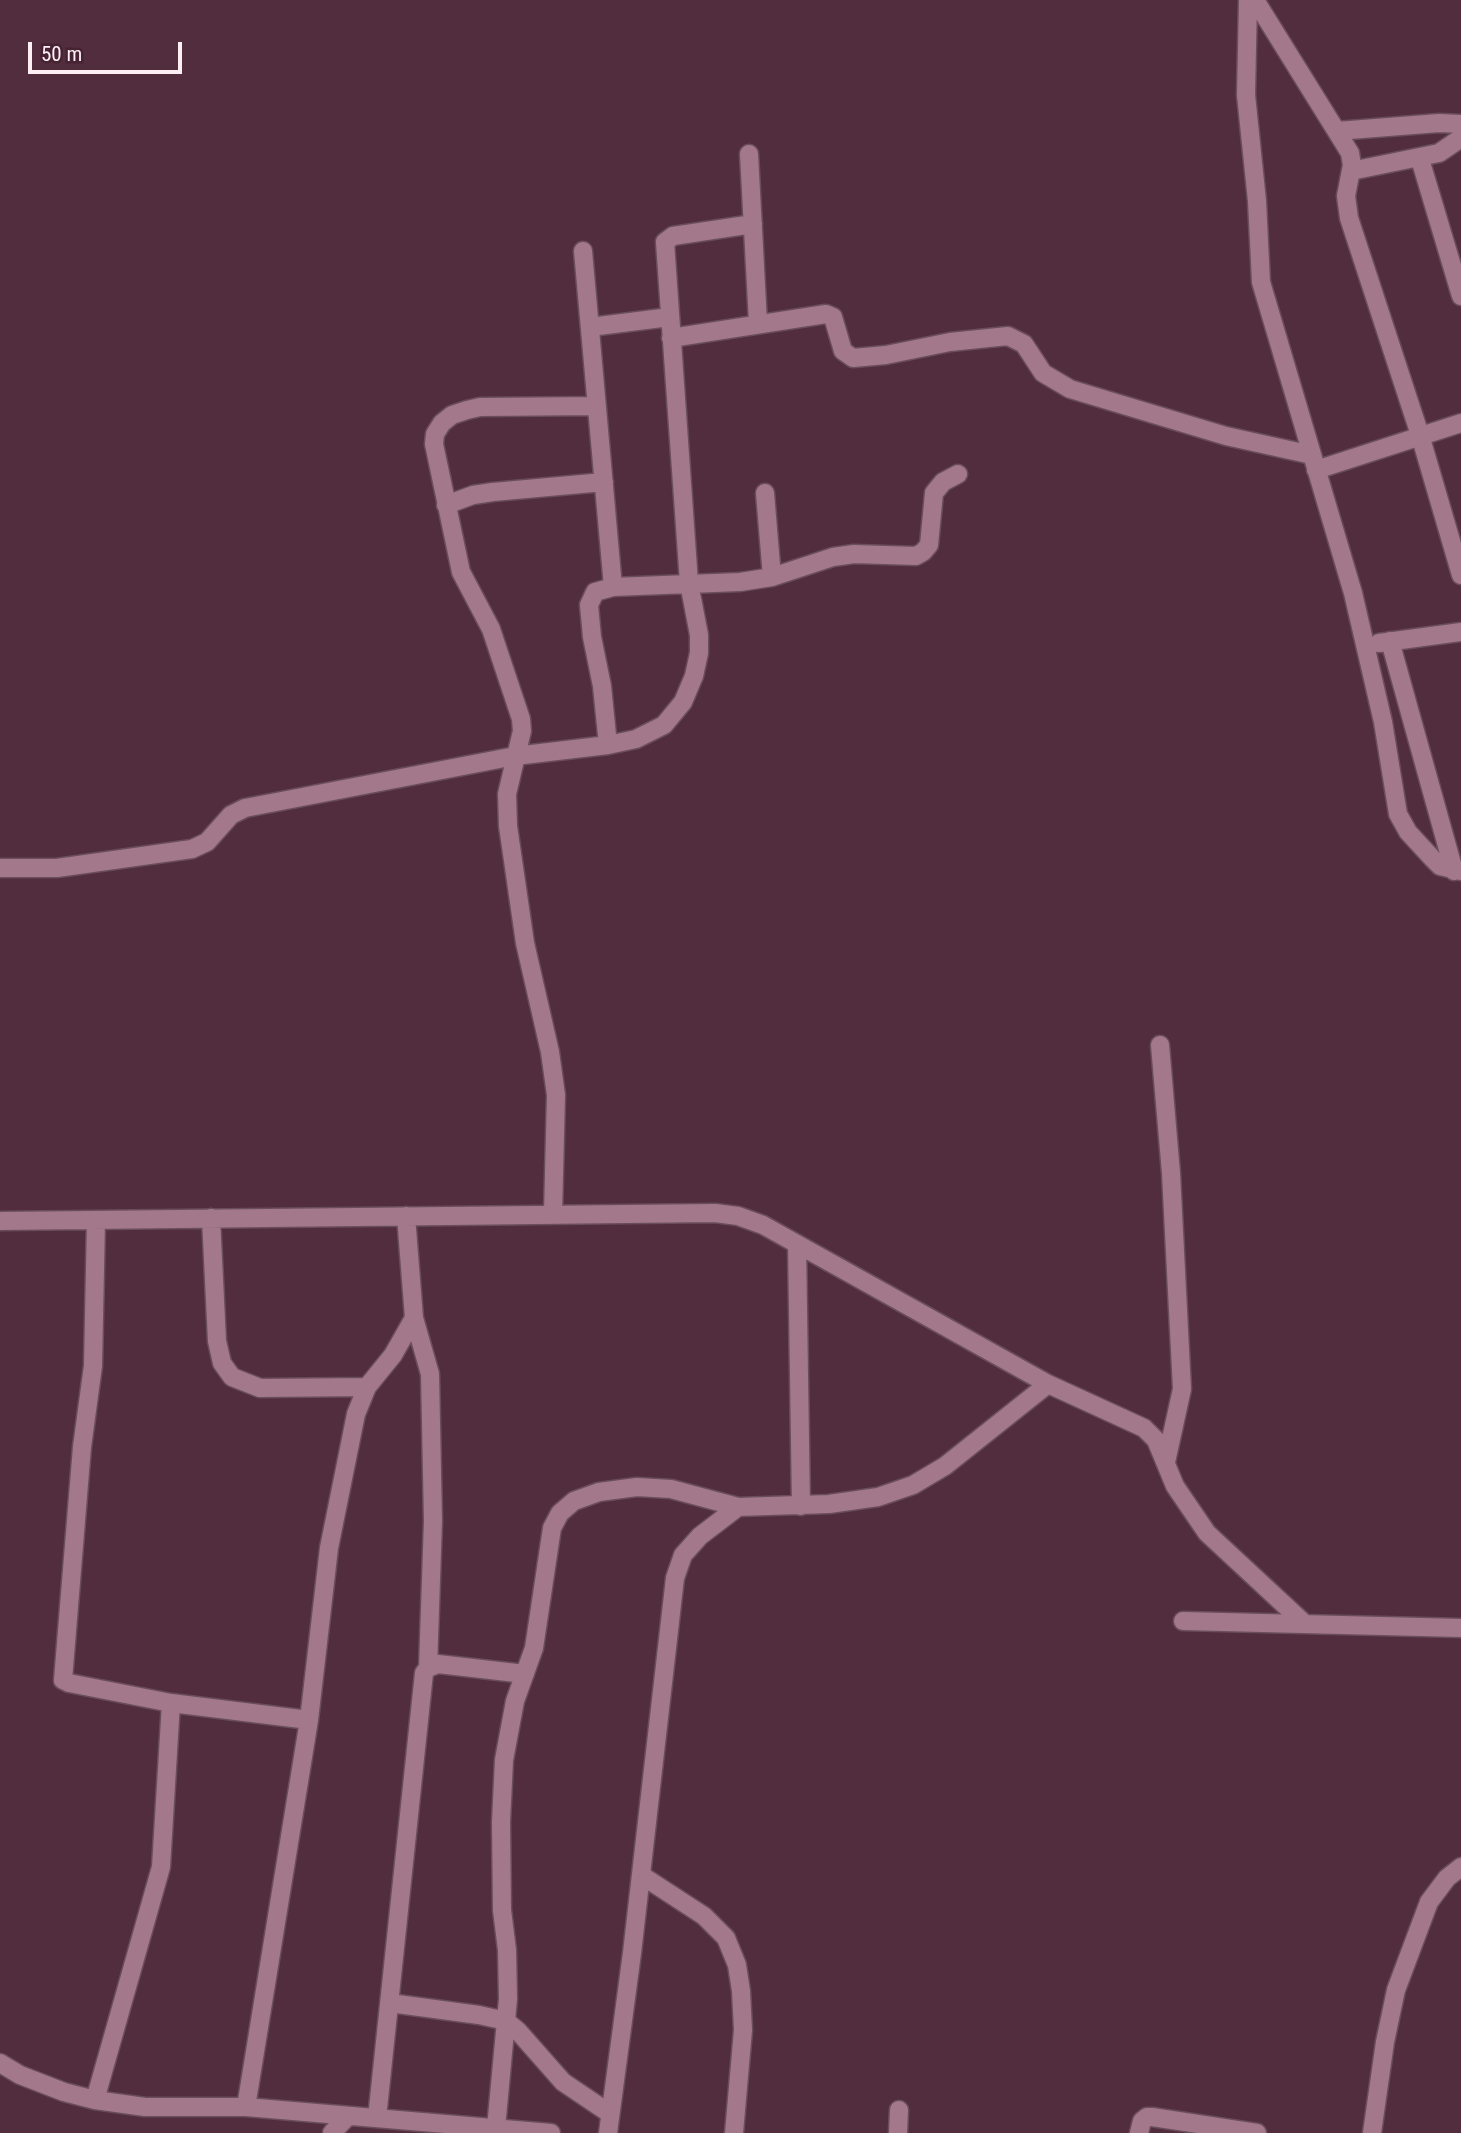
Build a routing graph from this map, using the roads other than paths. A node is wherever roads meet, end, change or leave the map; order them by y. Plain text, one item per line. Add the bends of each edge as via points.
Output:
1 (1248, 0) edge
2 (1255, 0) edge
3 (1461, 124) edge
4 (1337, 131) junction
5 (1461, 138) edge
6 (749, 154) dead end
7 (1420, 159) junction
8 (1351, 171) junction
9 (753, 224) junction
10 (583, 251) dead end
11 (1461, 296) edge
12 (670, 317) junction
13 (758, 323) junction
14 (590, 327) junction
15 (671, 338) junction
16 (597, 406) junction
17 (1461, 423) edge
18 (1420, 435) junction
19 (1314, 462) junction
20 (958, 474) dead end
21 (604, 482) junction
22 (765, 493) dead end
23 (446, 505) junction
24 (1461, 575) edge
25 (772, 577) junction
26 (689, 583) junction
27 (613, 587) junction
28 (1461, 632) edge
29 (1390, 641) junction
30 (1365, 645) junction
31 (608, 745) junction
32 (515, 756) junction
33 (0, 868) edge
34 (1457, 871) edge
35 (1160, 1045) dead end
36 (553, 1214) junction
37 (407, 1216) junction
38 (211, 1218) junction
39 (96, 1220) junction
40 (0, 1221) edge
41 (797, 1244) junction
42 (414, 1318) junction
43 (1048, 1384) junction
44 (367, 1387) junction
45 (1166, 1462) junction
46 (801, 1506) junction
47 (738, 1507) junction
48 (1183, 1621) dead end
49 (1304, 1624) junction
50 (1461, 1628) edge
51 (428, 1668) junction
52 (525, 1674) junction
53 (171, 1703) junction
54 (309, 1720) junction
55 (1461, 1867) edge
56 (641, 1875) junction
57 (390, 2003) junction
58 (506, 2021) junction
59 (0, 2063) edge
60 (95, 2100) junction
61 (246, 2107) junction
62 (899, 2110) dead end
63 (609, 2113) junction
64 (347, 2117) junction
65 (377, 2118) junction
66 (496, 2128) junction
67 (332, 2133) edge
68 (551, 2133) edge
69 (608, 2133) edge
70 (734, 2133) edge
71 (898, 2133) edge
72 (1139, 2133) edge
73 (1257, 2133) edge
74 (1372, 2133) edge

1 - 19 street via 1246,95 1261,282
2 - 4 street
3 - 4 street
4 - 8 street via 1350,153
5 - 7 street via 1448,149
6 - 9 street
7 - 8 street
7 - 11 street
8 - 18 street via 1346,197 1349,218
9 - 12 street via 667,239
9 - 13 street
10 - 14 street
12 - 14 street
12 - 15 street
13 - 15 street
13 - 19 street via 830,314 843,351 862,359 950,342 1014,337 1043,373 1070,389
14 - 16 street
15 - 26 street
16 - 21 street
16 - 23 street via 480,407 453,415 435,434 434,444
17 - 18 street
18 - 19 street
18 - 24 street
19 - 30 street
20 - 25 street via 934,493 929,545 916,556 833,557
21 - 23 street via 493,492
21 - 27 street
22 - 25 street
23 - 32 street via 463,580 491,629 521,719
25 - 26 street
26 - 27 street
26 - 31 street via 699,653 683,702 664,725 636,739
27 - 31 street via 595,592 589,605
28 - 29 street
29 - 30 street
29 - 34 street
30 - 34 street via 1401,822 1440,866
31 - 32 street
32 - 33 street via 245,808 192,849 57,868
32 - 36 street via 507,794 508,826 554,1084
35 - 45 street via 1182,1389
36 - 37 street
36 - 41 street via 715,1213 763,1225
37 - 38 street
37 - 42 street
38 - 39 street
38 - 44 street via 217,1341 222,1363 232,1377 260,1388
39 - 40 street
39 - 53 street via 93,1366 61,1674 69,1683
41 - 43 street
41 - 46 street
42 - 44 street
42 - 51 street via 430,1374 433,1521
43 - 45 street via 1144,1428 1156,1440
43 - 46 street via 945,1466 913,1485 878,1497
44 - 54 street via 356,1414 329,1548
45 - 49 street via 1175,1486 1207,1533
46 - 47 street
47 - 52 street via 671,1489 637,1487 575,1501 560,1513 552,1528 534,1648
47 - 56 street via 683,1555 675,1578
48 - 49 street
49 - 50 street
51 - 52 street via 438,1664
51 - 57 street
52 - 58 street via 515,1701 505,1760 501,1822
53 - 54 street
53 - 60 street via 161,1867
54 - 61 street
55 - 74 street via 1429,1902 1396,1990
56 - 63 street
56 - 70 street via 704,1916 726,1938 737,1965 743,2030
57 - 58 street
57 - 65 street
58 - 63 street via 563,2082
58 - 66 street
59 - 60 street via 20,2075
60 - 61 street via 145,2107
61 - 64 street
62 - 71 street
63 - 69 street
64 - 65 street
64 - 67 street
65 - 66 street
66 - 68 street
72 - 73 street via 1147,2117

